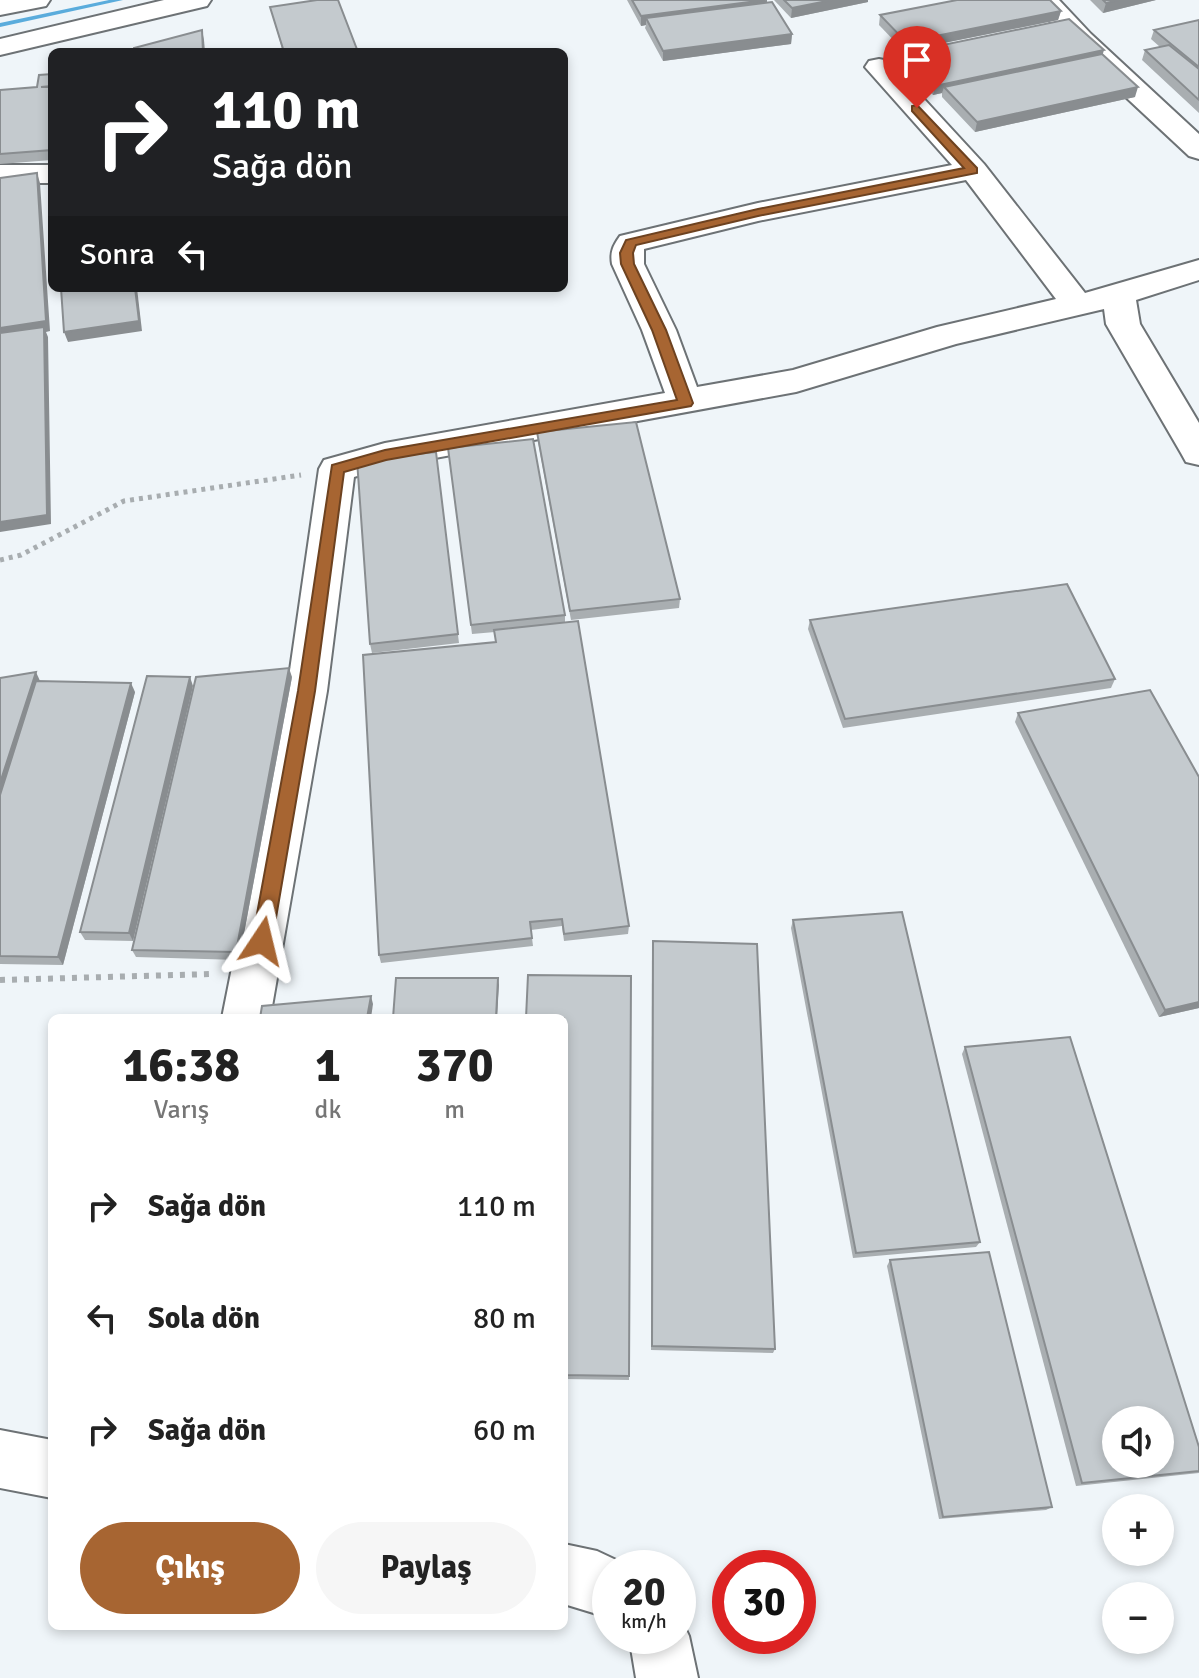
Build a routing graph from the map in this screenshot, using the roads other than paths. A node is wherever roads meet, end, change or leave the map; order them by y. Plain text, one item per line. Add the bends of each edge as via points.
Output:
1 (37, 0) edge
2 (198, 0) edge
3 (1045, 0) edge
4 (0, 7) edge
5 (0, 47) edge
6 (879, 67) dead end
7 (1199, 150) edge
8 (973, 170) junction
9 (0, 174) edge
10 (48, 174) edge
11 (1199, 270) edge
12 (1119, 295) junction
13 (1076, 303) junction
14 (686, 403) junction
15 (1199, 453) edge
16 (247, 1014) edge
17 (0, 1459) edge
18 (48, 1468) edge
19 (568, 1575) edge
20 (592, 1580) edge
21 (662, 1654) edge
22 (667, 1678) edge

1 - 4 street
2 - 5 street
3 - 7 street
6 - 8 street
8 - 13 street
8 - 14 street via 631,243 628,264
9 - 10 street
11 - 12 street
12 - 13 street
12 - 15 street via 1123,324
13 - 14 street via 796,381
14 - 16 street via 385,455 337,469 307,691
17 - 18 street
19 - 20 street
21 - 22 street

